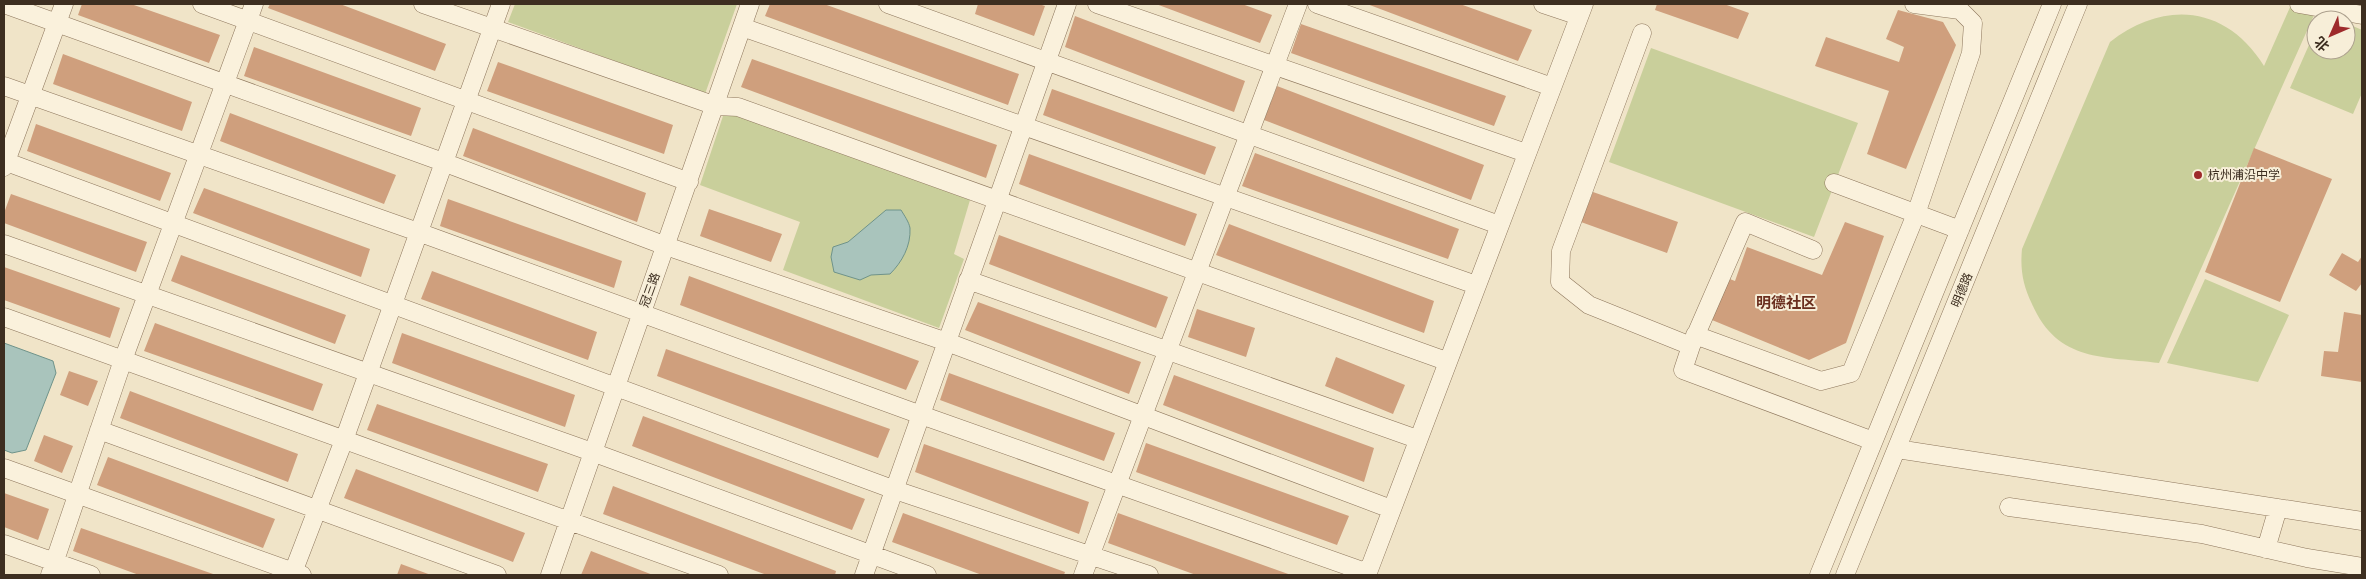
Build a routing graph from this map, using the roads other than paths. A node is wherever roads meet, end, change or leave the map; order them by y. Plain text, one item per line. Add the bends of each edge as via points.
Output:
1 (4, 4) edge
2 (64, 4) edge
3 (202, 4) edge
4 (423, 4) edge
5 (501, 4) edge
6 (750, 4) edge
7 (888, 4) edge
8 (1066, 4) edge
9 (1097, 4) edge
10 (1298, 4) edge
11 (1317, 4) edge
12 (1544, 4) edge
13 (1914, 4) edge
14 (2052, 4) edge
15 (2078, 4) edge
16 (2299, 4) edge
17 (1581, 10) edge
18 (251, 12) edge
19 (2362, 15) edge
20 (57, 23) junction
21 (742, 27) junction
22 (491, 28) junction
23 (1642, 33) dead end
24 (1046, 60) junction
25 (1274, 67) junction
26 (225, 83) junction
27 (4, 86) edge
28 (1552, 87) junction
29 (30, 95) junction
30 (466, 100) junction
31 (716, 106) junction
32 (1023, 125) junction
33 (1249, 133) junction
34 (1526, 153) junction
35 (198, 155) junction
36 (443, 162) junction
37 (4, 163) edge
38 (689, 182) junction
39 (1834, 183) dead end
40 (1225, 196) junction
41 (996, 200) junction
42 (1916, 214) junction
43 (172, 224) junction
44 (1499, 225) junction
45 (1960, 230) junction
46 (418, 232) junction
47 (4, 244) edge
48 (666, 246) junction
49 (1813, 250) dead end
50 (1196, 271) junction
51 (968, 280) junction
52 (1476, 285) junction
53 (147, 293) junction
54 (392, 306) junction
55 (642, 314) junction
56 (4, 317) edge
57 (1693, 341) junction
58 (947, 342) junction
59 (1167, 350) junction
60 (122, 360) junction
61 (1446, 361) junction
62 (368, 373) junction
63 (616, 385) junction
64 (921, 415) junction
65 (1142, 417) junction
66 (99, 430) junction
67 (1417, 439) junction
68 (344, 440) junction
69 (1874, 441) junction
70 (1897, 450) junction
71 (592, 452) junction
72 (4, 468) edge
73 (1117, 485) junction
74 (895, 490) junction
75 (77, 494) junction
76 (2009, 507) dead end
77 (2278, 508) junction
78 (1391, 509) junction
79 (318, 510) junction
80 (567, 520) junction
81 (2362, 521) edge
82 (4, 544) edge
83 (2266, 549) junction
84 (1091, 554) junction
85 (872, 555) junction
86 (2362, 567) edge
87 (53, 569) edge
88 (296, 574) edge
89 (1367, 574) edge
90 (91, 575) edge
91 (497, 575) edge
92 (550, 575) edge
93 (719, 575) edge
94 (864, 575) edge
95 (927, 575) edge
96 (1083, 575) edge
97 (1149, 575) edge
98 (1819, 575) edge
99 (1845, 575) edge

1 - 20 street
2 - 20 street
3 - 18 street
4 - 22 street
5 - 22 street
6 - 21 street, 冠三路
7 - 24 street
8 - 24 street
9 - 25 street
10 - 25 street
11 - 28 street
12 - 17 street
13 - 42 street via 1960,10 1973,23 1971,53
14 - 45 street, 明德路
15 - 70 street, 明德路
16 - 19 street
17 - 28 street
18 - 26 street
18 - 30 street
20 - 26 street
20 - 29 street
21 - 31 street, 冠三路
21 - 32 street
22 - 30 street
22 - 31 street
23 - 57 street via 1561,250 1560,282 1589,305
24 - 32 street
24 - 33 street
25 - 33 street
25 - 34 street
26 - 35 street
26 - 36 street
27 - 29 street
28 - 34 street
29 - 35 street
29 - 37 street
30 - 36 street
30 - 38 street
31 - 38 street, 冠三路
31 - 41 street via 738,107
32 - 40 street
32 - 41 street
33 - 40 street
33 - 44 street
34 - 44 street
35 - 43 street
35 - 46 street
36 - 46 street
36 - 48 street
37 - 43 street
38 - 48 street, 冠三路
39 - 42 street
40 - 50 street
40 - 52 street
41 - 50 street
41 - 51 street
42 - 45 street
42 - 57 street via 1851,373 1821,381
43 - 53 street
43 - 54 street
44 - 52 street
45 - 69 street, 明德路
46 - 54 street
46 - 55 street
47 - 53 street
48 - 55 street, 冠三路
48 - 58 street
49 - 57 street via 1745,222
50 - 59 street
50 - 61 street
51 - 58 street
51 - 59 street
52 - 61 street
53 - 60 street
53 - 62 street
54 - 62 street
54 - 63 street
55 - 63 street, 冠三路
55 - 64 street
56 - 60 street
57 - 69 street via 1683,370
58 - 64 street
58 - 65 street
59 - 65 street
59 - 67 street
60 - 66 street
60 - 68 street
61 - 67 street
62 - 68 street
62 - 71 street
63 - 71 street, 冠三路
63 - 74 street
64 - 73 street
64 - 74 street
65 - 73 street
65 - 78 street
66 - 75 street
66 - 79 street
67 - 78 street
68 - 79 street
68 - 80 street
69 - 98 street, 明德路
70 - 77 street
70 - 99 street, 明德路
71 - 80 street, 冠三路
71 - 85 street
72 - 75 street
73 - 84 street
73 - 89 street
74 - 84 street
74 - 85 street
75 - 87 street
75 - 88 street
76 - 83 street via 2202,534
77 - 81 street
77 - 83 street
78 - 89 street
79 - 88 street
79 - 91 street
80 - 92 street, 冠三路
80 - 93 street
82 - 87 street
83 - 86 street
84 - 96 street
84 - 97 street
85 - 94 street
85 - 95 street
87 - 90 street

